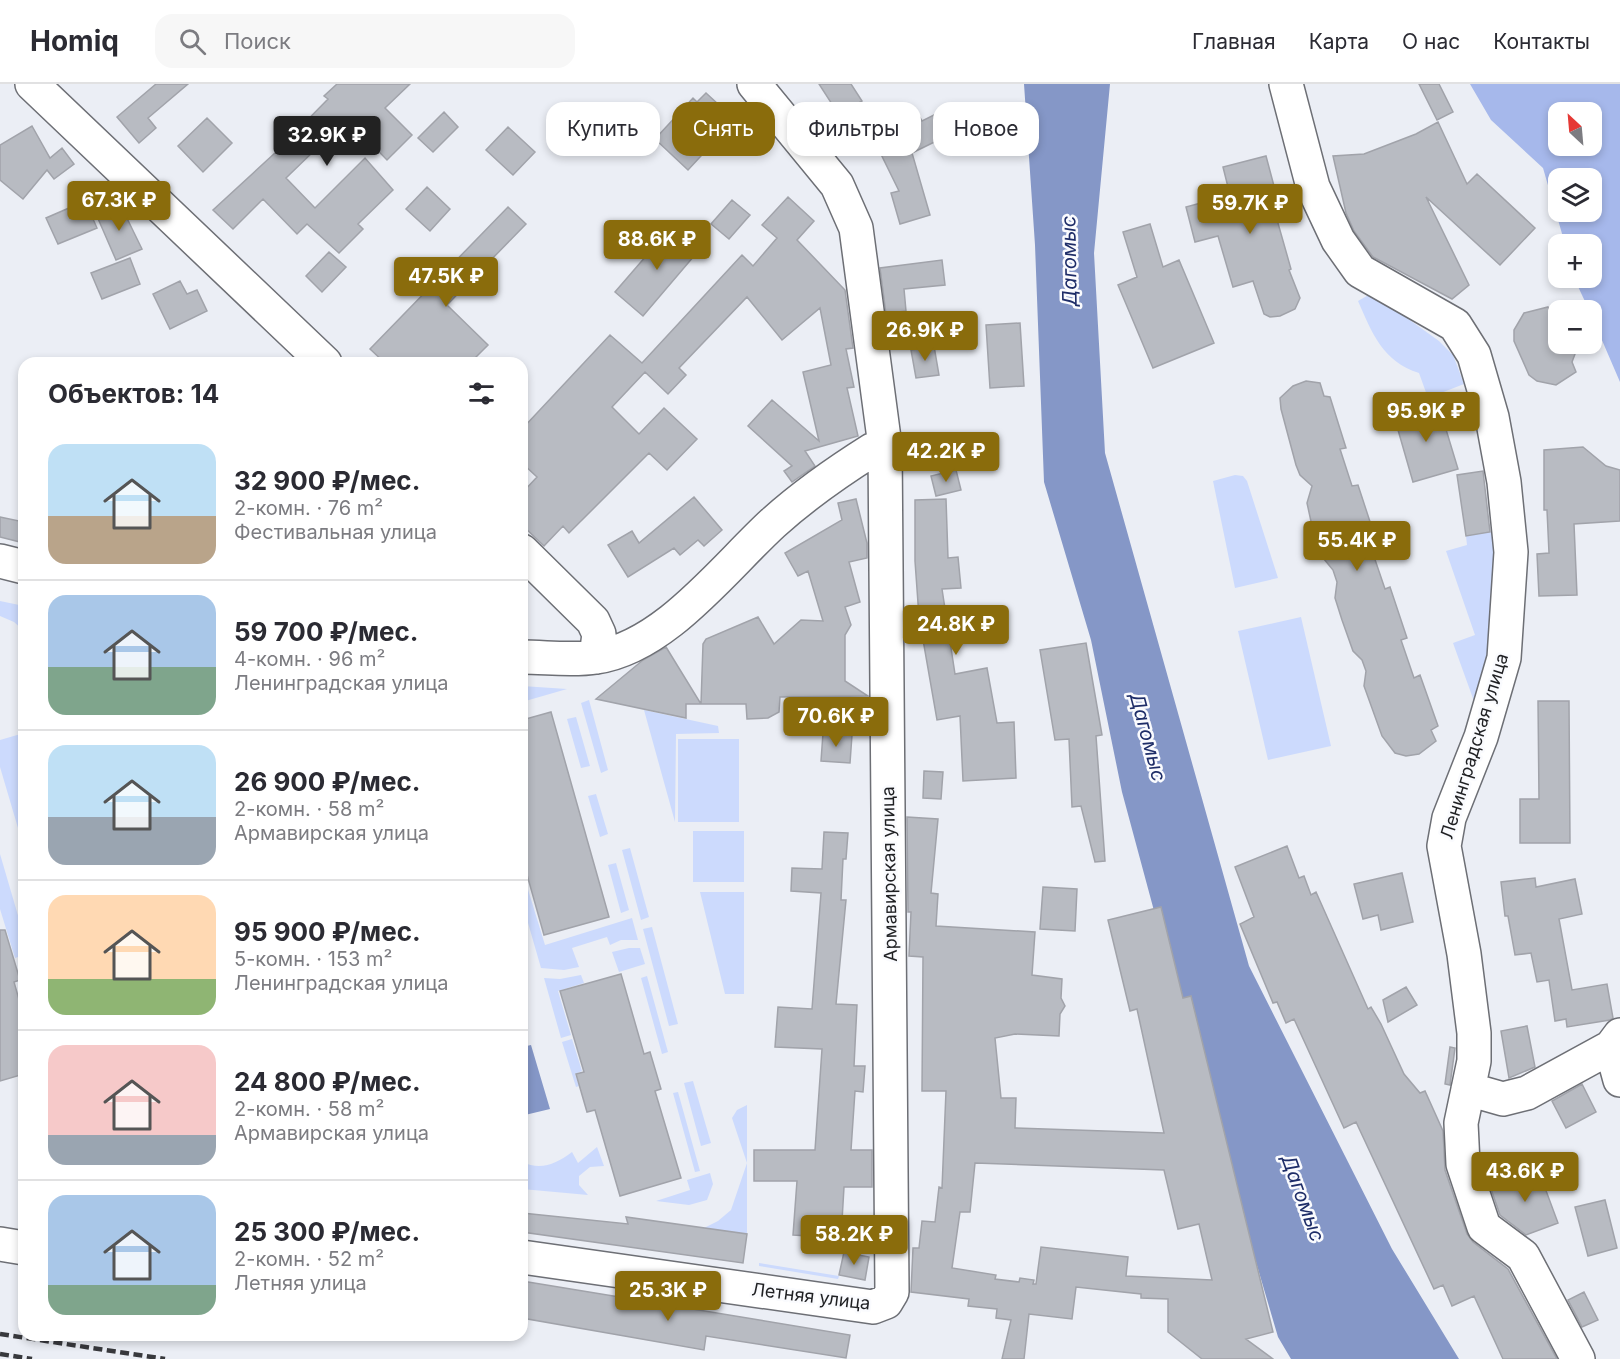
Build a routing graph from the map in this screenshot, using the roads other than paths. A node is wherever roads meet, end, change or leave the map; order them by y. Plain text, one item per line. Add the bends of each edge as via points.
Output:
1 (32, 84) edge
2 (754, 84) edge
3 (1286, 84) edge
4 (319, 357) edge
5 (885, 446) junction
6 (528, 557) edge
7 (0, 561) edge
8 (18, 566) edge
9 (528, 657) edge
10 (596, 657) junction
11 (1616, 1041) edge
12 (1620, 1080) edge
13 (1467, 1089) junction
14 (0, 1244) edge
15 (18, 1247) edge
16 (528, 1258) edge
17 (886, 1302) joint
18 (1578, 1359) edge

1 - 4 street
2 - 5 street, Армавирская улица via 837,185 856,228
3 - 13 street, Ленинградская улица via 1313,187 1338,240 1360,271 1455,325 1474,355 1492,417 1504,482 1511,552 1504,657 1481,736 1449,818 1444,846 1474,1033 1474,1060
5 - 10 street via 872,450 771,524 694,603 658,629
5 - 17 street, Армавирская улица via 892,1292
6 - 10 street via 593,621 598,634
7 - 8 street
9 - 10 street
11 - 12 street
11 - 13 street via 1527,1093 1503,1099
13 - 18 street, Ленинградская улица via 1461,1123 1463,1164 1484,1227 1523,1256
14 - 15 street
16 - 17 street, Летняя улица via 873,1306

